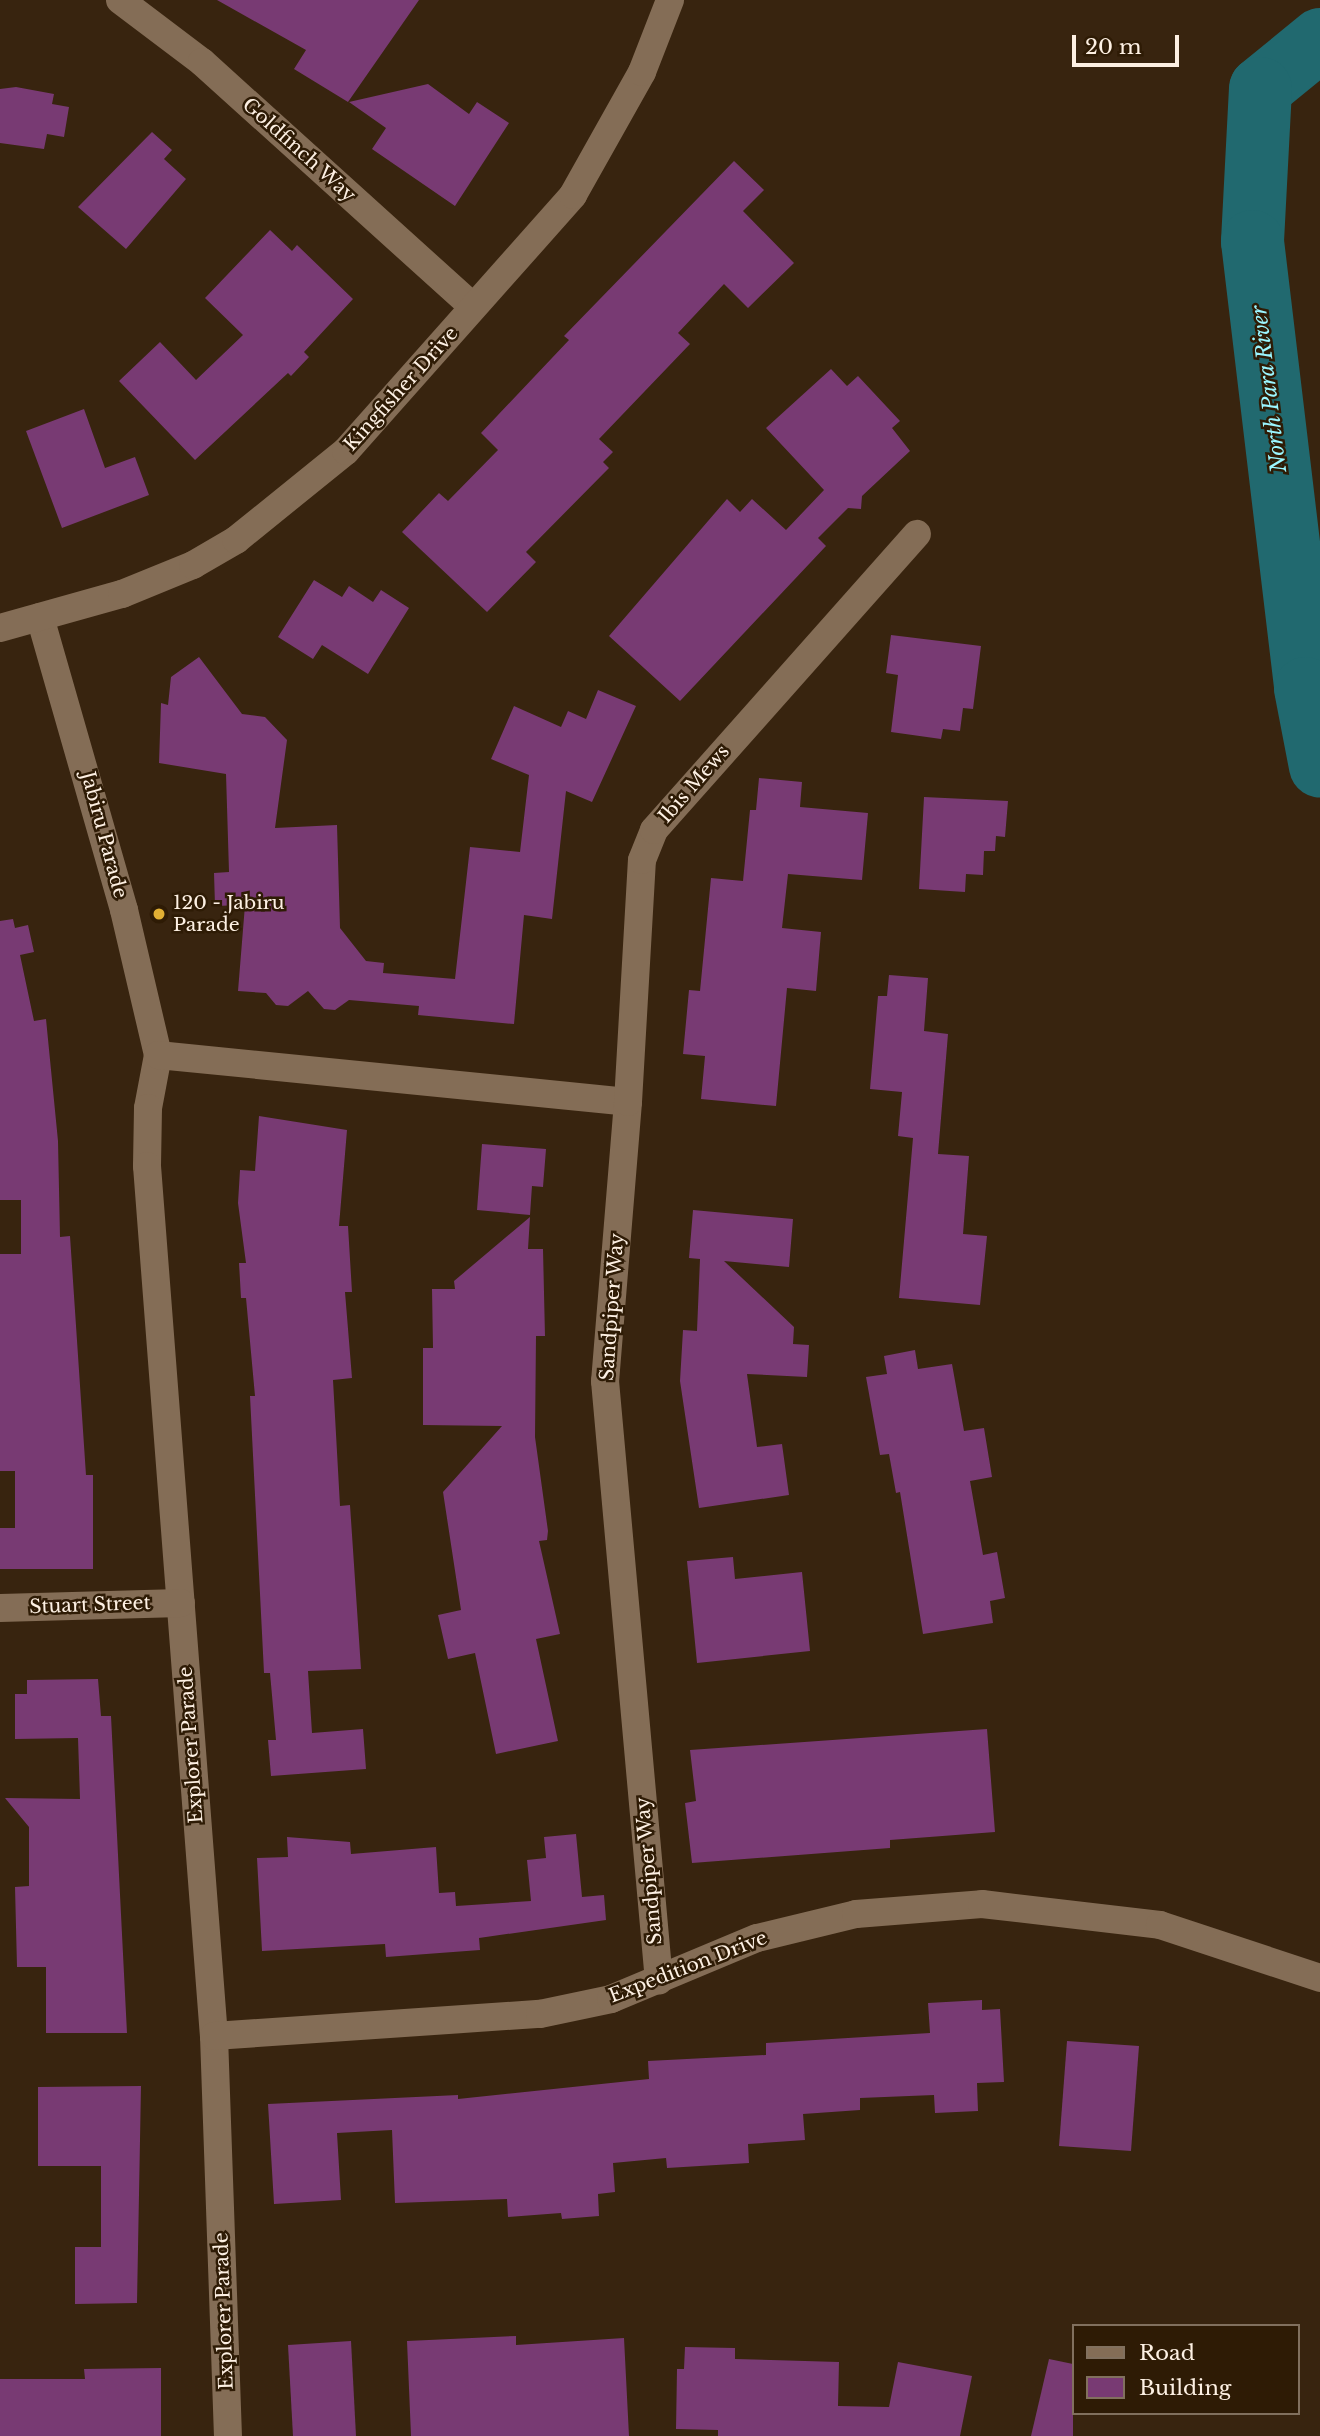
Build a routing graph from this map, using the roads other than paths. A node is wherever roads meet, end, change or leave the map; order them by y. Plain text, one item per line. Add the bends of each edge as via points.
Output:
1 (120, 0) edge
2 (670, 0) edge
3 (473, 307) junction
4 (917, 534) dead end
5 (40, 617) junction
6 (0, 628) edge
7 (158, 1055) junction
8 (628, 1102) junction
9 (181, 1603) junction
10 (0, 1608) edge
11 (1320, 1978) edge
12 (659, 1981) junction
13 (214, 2036) junction
14 (228, 2436) edge

1 - 3 street, Goldfinch Way via 202,62
2 - 3 street, Kingfisher Drive via 642,72 573,195
3 - 5 street, Kingfisher Drive via 346,451 236,540 160,581
4 - 8 street, Ibis Mews via 654,830 640,888
5 - 6 street, Kingfisher Drive
5 - 7 street, Jabiru Parade via 124,909
7 - 8 street
7 - 9 street, Explorer Parade via 148,1108 147,1166
8 - 12 street, Sandpiper Way via 605,1381
9 - 10 street, Stuart Street
9 - 13 street, Explorer Parade
11 - 12 street, Expedition Drive via 1160,1925 982,1904 856,1914 782,1932
12 - 13 street, Expedition Drive via 611,1999 540,2014
13 - 14 street, Explorer Parade

